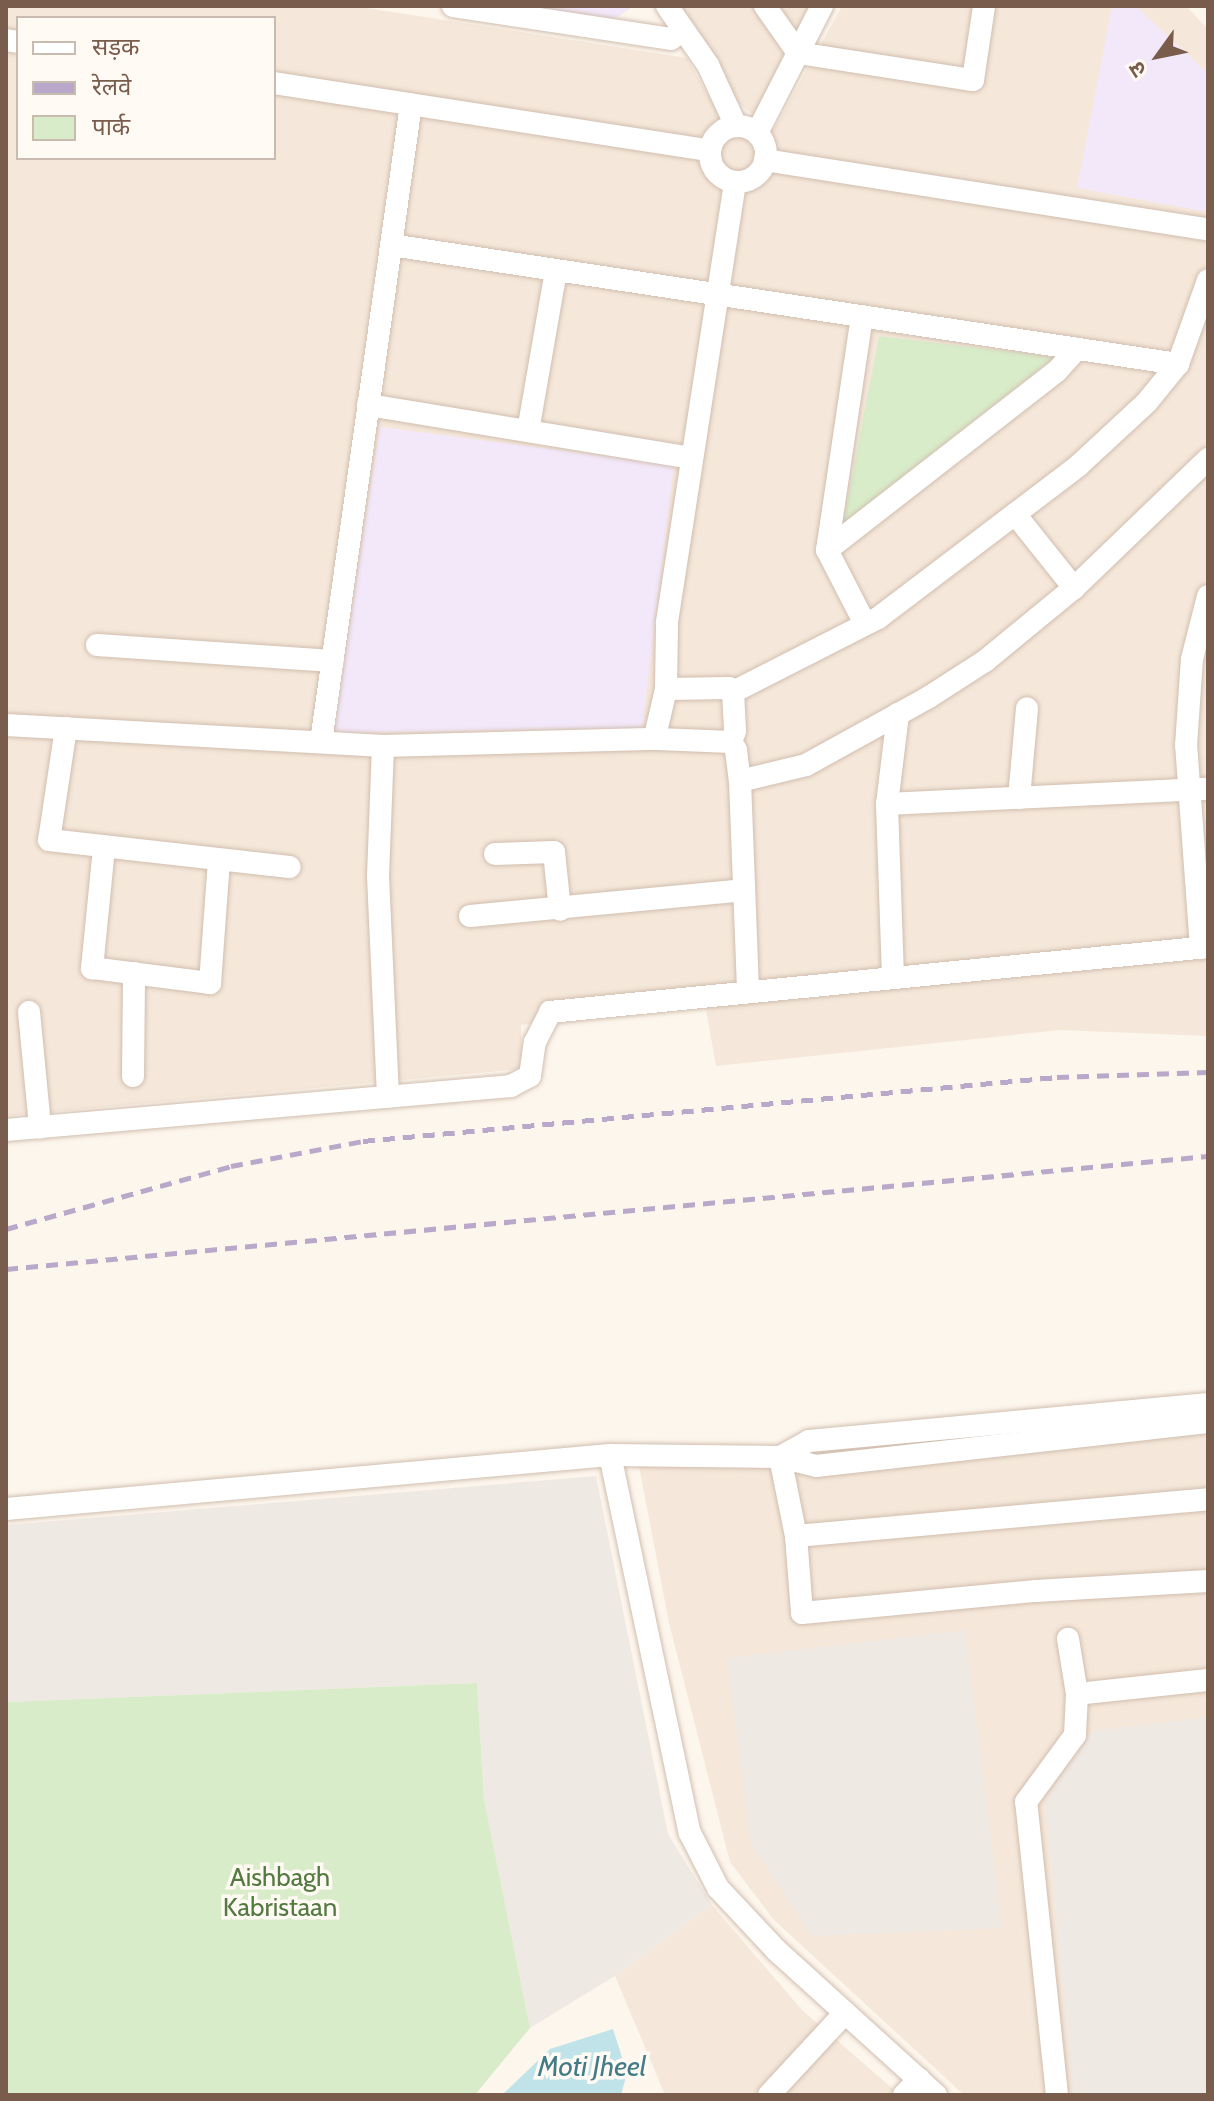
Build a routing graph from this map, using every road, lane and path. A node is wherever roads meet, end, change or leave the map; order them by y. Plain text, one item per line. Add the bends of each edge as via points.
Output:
1 (453, 6) edge
2 (667, 6) edge
3 (765, 6) edge
4 (822, 6) edge
5 (984, 6) edge
6 (683, 30) junction
7 (798, 53) junction
8 (276, 83) edge
9 (411, 104) junction
10 (747, 130) junction
11 (709, 150) junction
12 (765, 160) junction
13 (735, 183) junction
14 (1208, 229) edge
15 (391, 245) junction
16 (556, 270) junction
17 (1208, 280) edge
18 (715, 294) junction
19 (862, 316) junction
20 (1077, 349) junction
21 (1178, 364) junction
22 (368, 405) junction
23 (528, 431) junction
24 (691, 458) junction
25 (1208, 459) edge
26 (1015, 514) junction
27 (827, 550) junction
28 (1074, 588) junction
29 (1208, 596) edge
30 (865, 624) junction
31 (97, 645) dead end
32 (332, 661) junction
33 (666, 689) junction
34 (733, 692) junction
35 (1027, 708) dead end
36 (898, 714) junction
37 (6, 725) edge
38 (66, 728) junction
39 (658, 739) junction
40 (321, 742) junction
41 (731, 742) junction
42 (383, 746) junction
43 (740, 781) junction
44 (1199, 790) edge
45 (1019, 798) junction
46 (887, 804) junction
47 (104, 848) junction
48 (495, 854) dead end
49 (219, 860) junction
50 (289, 867) dead end
51 (743, 890) junction
52 (560, 910) junction
53 (470, 916) dead end
54 (1205, 947) edge
55 (134, 973) junction
56 (893, 977) junction
57 (748, 991) junction
58 (29, 1012) dead end
59 (133, 1076) dead end
60 (388, 1097) junction
61 (40, 1127) junction
62 (6, 1130) edge
63 (1208, 1404) edge
64 (1208, 1422) edge
65 (610, 1455) junction
66 (780, 1457) junction
67 (1208, 1499) edge
68 (6, 1509) edge
69 (796, 1536) junction
70 (1208, 1581) edge
71 (1068, 1639) dead end
72 (1208, 1680) edge
73 (1077, 1694) junction
74 (845, 2013) junction
75 (911, 2087) edge
76 (769, 2095) edge
77 (936, 2095) edge
78 (1057, 2095) edge

1 - 6 street via 671,39
2 - 6 street
3 - 7 street
4 - 7 street
5 - 7 street via 973,80
6 - 10 street
7 - 10 street
8 - 9 street
9 - 11 street
9 - 15 street
10 - 11 street via 716,135
10 - 12 street via 763,141
11 - 13 street via 719,176
12 - 13 street via 759,174
12 - 14 street
13 - 18 street
15 - 16 street
15 - 22 street
16 - 18 street
16 - 23 street
17 - 21 street
18 - 19 street
18 - 24 street
19 - 20 street
19 - 27 street
20 - 21 street
20 - 27 street via 1057,371
21 - 26 street via 1147,402 1078,466
22 - 23 street
22 - 32 street
23 - 24 street
24 - 33 street via 667,622
25 - 28 street
26 - 28 street
26 - 30 street
27 - 30 street
28 - 36 street via 985,661
29 - 44 street via 1192,659 1186,746
30 - 34 street
31 - 32 street
32 - 40 street
33 - 34 street
33 - 39 street
34 - 41 street
35 - 45 street
36 - 43 street via 806,765
36 - 46 street
37 - 38 street
38 - 40 street
38 - 47 street via 49,840
39 - 41 street
39 - 42 street
40 - 42 street
41 - 43 street
42 - 60 street via 378,876
43 - 51 street
44 - 45 street
44 - 54 street
45 - 46 street
46 - 56 street
47 - 49 street
47 - 55 street via 92,968
48 - 52 street via 554,852
49 - 50 street
49 - 55 street via 210,983
51 - 52 street
51 - 57 street
52 - 53 street
54 - 56 street
55 - 59 street
56 - 57 street
57 - 60 street via 550,1012 535,1042 530,1076 511,1086
58 - 61 street
60 - 61 street
61 - 62 street
63 - 66 street via 809,1441
64 - 66 street via 816,1466
65 - 66 street
65 - 68 street
65 - 74 street via 690,1833 718,1888
66 - 69 street
67 - 69 street
69 - 70 street via 802,1613
71 - 73 street
72 - 73 street
73 - 78 street via 1075,1735 1026,1802
74 - 75 street
74 - 76 street
75 - 77 street

